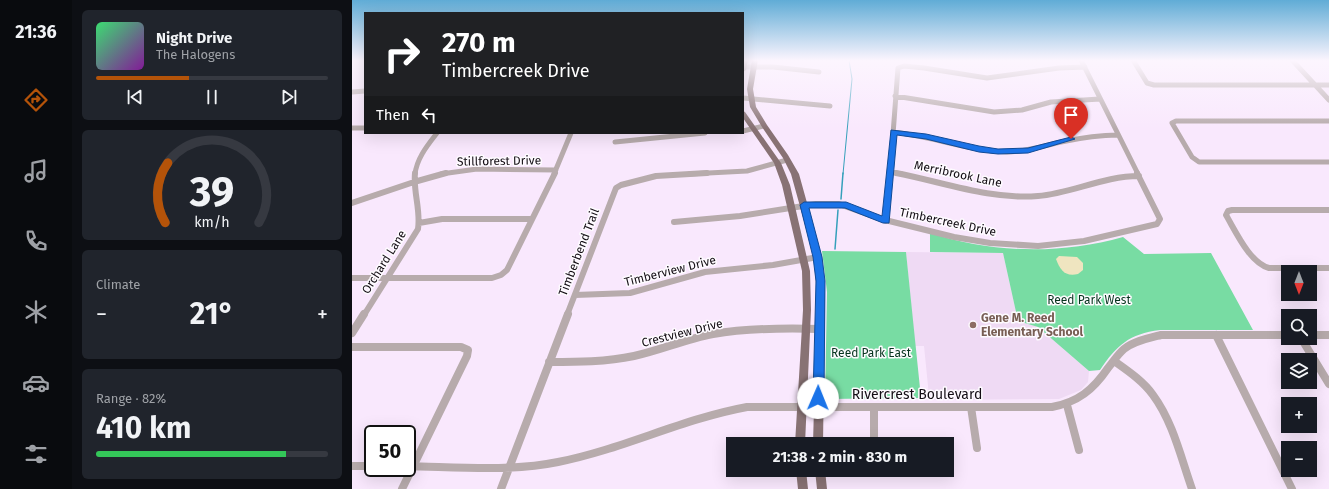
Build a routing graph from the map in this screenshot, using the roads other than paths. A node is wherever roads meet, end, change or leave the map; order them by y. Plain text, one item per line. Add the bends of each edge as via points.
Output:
1 (751, 83) edge
2 (896, 83) edge
3 (1093, 83) edge
4 (1148, 83) edge
5 (1312, 83) edge
6 (1315, 86) junction
7 (1329, 86) edge
8 (364, 91) edge
9 (352, 92) edge
10 (895, 96) junction
11 (747, 98) edge
12 (1100, 98) junction
13 (1329, 100) edge
14 (830, 106) dead end
15 (744, 115) edge
16 (1329, 121) edge
17 (764, 126) junction
18 (352, 128) edge
19 (364, 128) edge
20 (753, 129) junction
21 (744, 131) edge
22 (893, 132) junction
23 (436, 134) edge
24 (572, 134) edge
25 (690, 134) edge
26 (1118, 135) junction
27 (615, 142) dead end
28 (788, 160) junction
29 (1329, 162) edge
30 (777, 163) junction
31 (556, 170) junction
32 (890, 172) junction
33 (1139, 176) junction
34 (414, 182) junction
35 (352, 203) edge
36 (804, 205) junction
37 (792, 208) junction
38 (1329, 210) edge
39 (532, 219) junction
40 (886, 221) junction
41 (674, 222) dead end
42 (419, 223) junction
43 (818, 257) junction
44 (803, 260) junction
45 (1329, 268) edge
46 (352, 278) edge
47 (388, 278) junction
48 (575, 295) junction
49 (806, 328) junction
50 (820, 329) junction
51 (352, 333) edge
52 (1281, 335) edge
53 (1317, 335) edge
54 (1329, 335) edge
55 (1216, 336) junction
56 (1305, 345) edge
57 (352, 347) edge
58 (1114, 361) junction
59 (549, 362) junction
60 (1329, 384) edge
61 (1067, 405) junction
62 (802, 406) junction
63 (818, 406) junction
64 (874, 407) junction
65 (971, 407) junction
66 (800, 437) edge
67 (818, 437) edge
68 (874, 437) edge
69 (977, 448) dead end
70 (1079, 450) dead end
71 (416, 454) edge
72 (352, 466) edge
73 (364, 466) edge
74 (416, 466) edge
75 (510, 466) junction
76 (406, 477) edge
77 (802, 477) edge
78 (821, 477) edge
79 (402, 489) edge
80 (501, 489) edge
81 (803, 489) edge
82 (822, 489) edge
83 (1192, 489) edge
84 (1292, 489) edge

1 - 11 main road
2 - 10 street
3 - 12 street
4 - 6 street
5 - 6 street
6 - 7 street
6 - 13 street
8 - 9 street
10 - 12 street via 994,112 1022,110 1051,102
10 - 22 street
11 - 14 street
11 - 17 main road
12 - 26 street
15 - 20 main road
16 - 29 street via 1174,121 1173,125 1196,161
17 - 20 street
17 - 28 main road
18 - 19 street
20 - 21 street
20 - 30 main road
22 - 26 street via 926,136 979,149 1009,152 1094,136
22 - 32 street
23 - 34 street, Orchard Lane via 417,162
24 - 31 street
25 - 27 street
26 - 33 street
28 - 30 street, Timberbend Trail
28 - 36 main road
30 - 37 main road
30 - 48 street, Timberbend Trail via 736,173 656,176 617,186
31 - 34 street, Stillforest Drive via 462,170
31 - 39 street
32 - 33 street, Merribrook Lane via 920,177 975,192 1015,196 1058,193 1112,178
32 - 40 street
33 - 40 street, Timbercreek Drive via 1160,219 1159,223 1092,242 1029,247 961,239 912,224
34 - 35 street, Stillforest Drive
34 - 42 street, Orchard Lane
36 - 37 street, Timbercreek Drive
36 - 40 street, Timbercreek Drive via 846,205
36 - 43 main road
37 - 41 street, Timbercreek Drive via 747,216
37 - 44 main road
38 - 45 street via 1232,210 1226,215 1260,266
39 - 42 street via 442,219
39 - 47 street via 507,270 501,275 492,278
42 - 47 street, Orchard Lane via 414,236
43 - 44 street, Timberview Drive
43 - 50 main road
44 - 48 street, Timberview Drive via 705,272 630,293
44 - 49 main road via 808,283
46 - 47 street
47 - 51 street, Orchard Lane
48 - 59 street, Timberbend Trail
49 - 50 street, Crestview Drive
49 - 59 street, Crestview Drive via 732,331 611,360
49 - 62 main road
50 - 63 main road
52 - 55 street, Rivercrest Boulevard
53 - 54 street
55 - 58 street, Rivercrest Boulevard via 1146,338 1125,348
55 - 84 street
56 - 60 street
57 - 71 street via 461,347 468,350
58 - 61 street, Rivercrest Boulevard via 1093,389 1081,399
58 - 83 street via 1154,396 1164,412
59 - 75 street, Timberbend Trail
61 - 65 street, Rivercrest Boulevard
61 - 70 street
62 - 63 street, Rivercrest Boulevard
62 - 66 main road
62 - 75 street, Rivercrest Boulevard via 734,409 572,458 543,464
63 - 64 street, Rivercrest Boulevard
63 - 67 main road
64 - 65 street, Rivercrest Boulevard
64 - 68 street
65 - 69 street
72 - 73 street
74 - 75 street, Rivercrest Boulevard
75 - 80 street, Timberbend Trail
76 - 79 street
77 - 81 main road
78 - 82 main road

